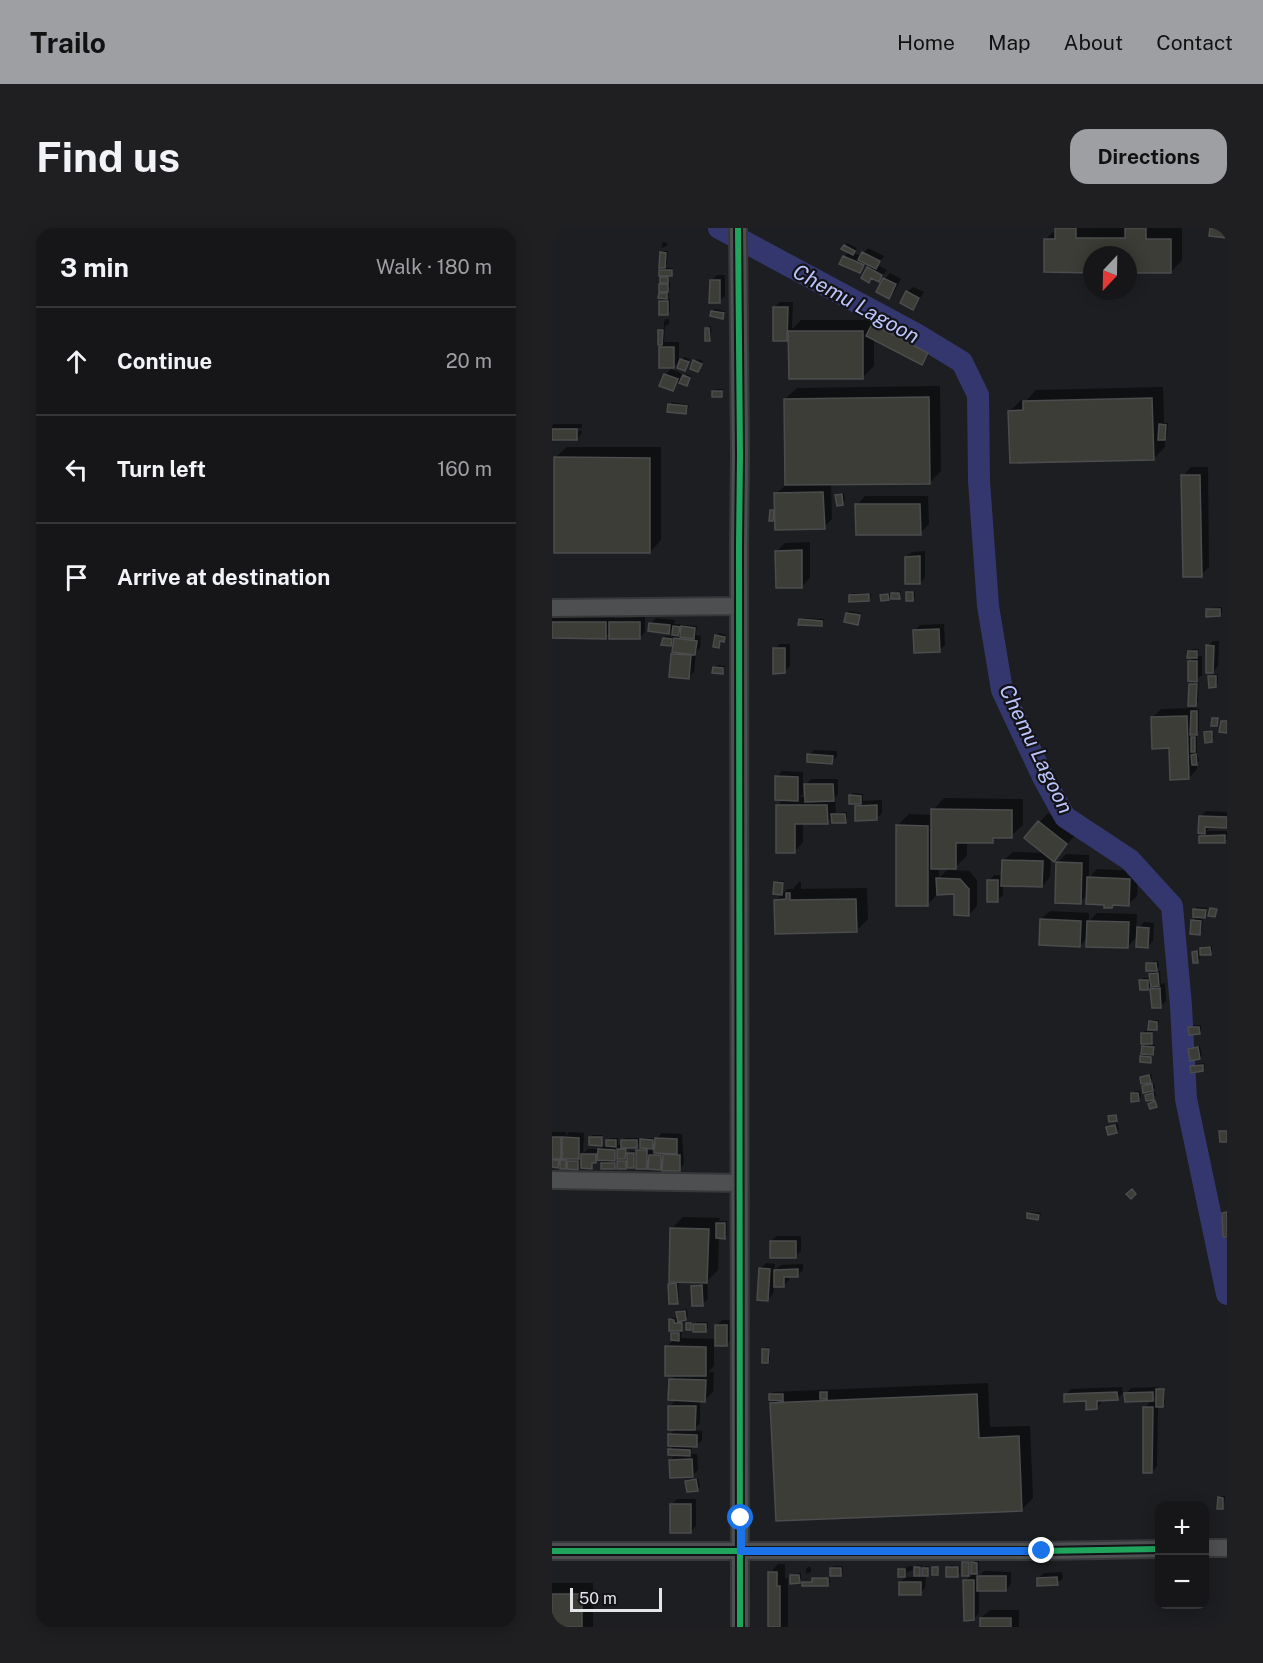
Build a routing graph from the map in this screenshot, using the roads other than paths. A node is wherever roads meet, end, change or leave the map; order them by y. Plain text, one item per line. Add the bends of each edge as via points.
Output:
1 (738, 228) edge
2 (739, 606) junction
3 (552, 608) edge
4 (552, 1180) edge
5 (739, 1183) junction
6 (1209, 1548) edge
7 (1227, 1548) edge
8 (1155, 1549) edge
9 (552, 1551) edge
10 (741, 1551) junction
11 (740, 1627) edge

1 - 2 street
2 - 3 street
2 - 5 street
4 - 5 street
5 - 10 street
6 - 7 street
8 - 10 street
9 - 10 street
10 - 11 street

